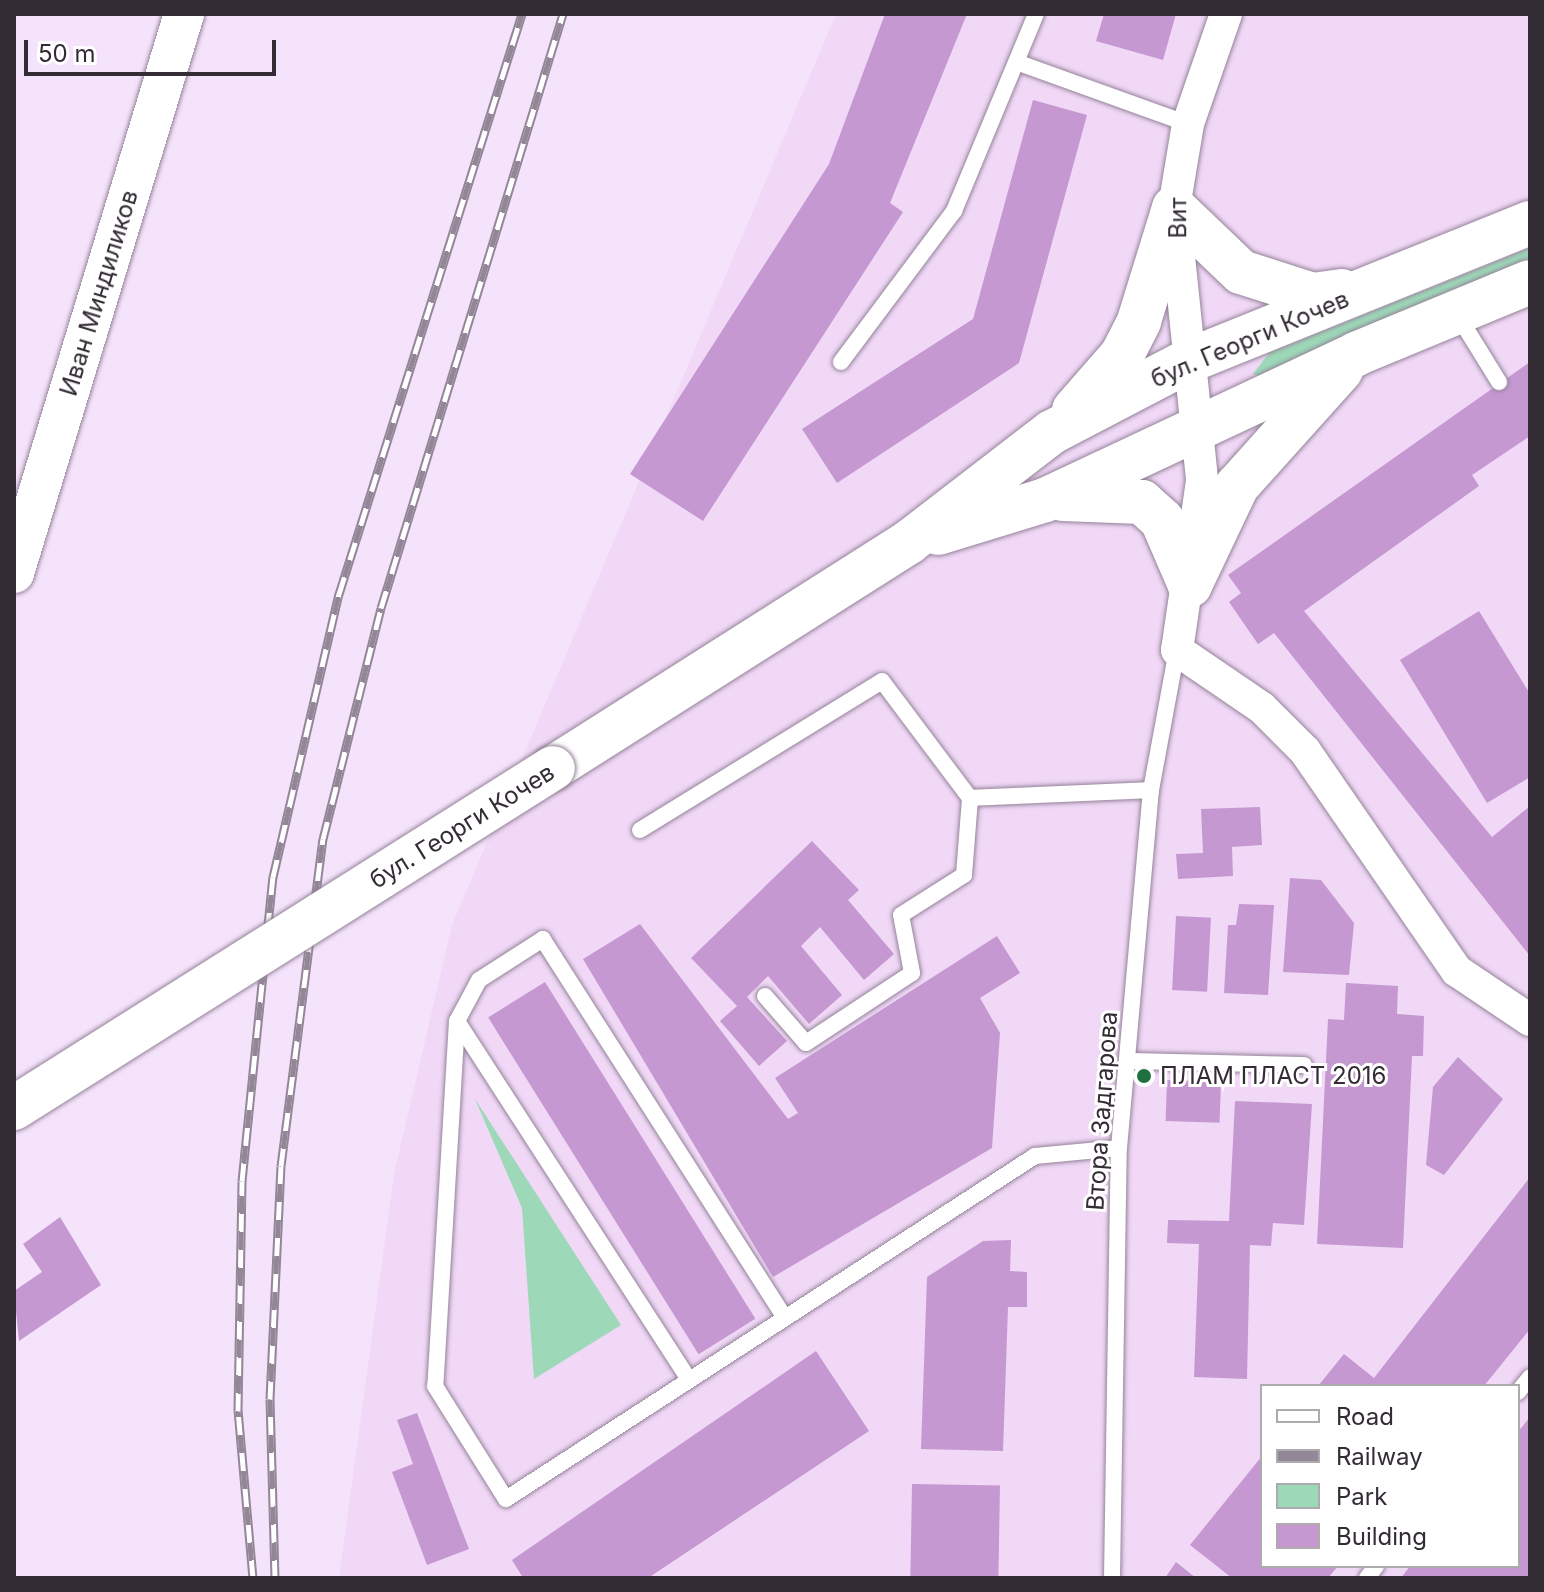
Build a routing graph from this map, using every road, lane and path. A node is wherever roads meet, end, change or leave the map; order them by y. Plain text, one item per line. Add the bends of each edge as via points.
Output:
1 (184, 14) edge
2 (1036, 14) edge
3 (1226, 14) edge
4 (1019, 63) junction
5 (1188, 124) junction
6 (1174, 208) junction
7 (1530, 223) edge
8 (1530, 282) edge
9 (1369, 288) junction
10 (1456, 313) junction
11 (1356, 354) junction
12 (1188, 361) junction
13 (841, 362) dead end
14 (1499, 382) dead end
15 (1199, 428) junction
16 (1052, 432) junction
17 (1045, 500) junction
18 (909, 542) junction
19 (14, 573) edge
20 (1190, 585) junction
21 (1177, 650) junction
22 (1151, 790) junction
23 (970, 798) junction
24 (640, 830) dead end
25 (765, 996) dead end
26 (1530, 1020) edge
27 (457, 1021) junction
28 (1129, 1061) junction
29 (1304, 1065) dead end
30 (14, 1108) edge
31 (1119, 1148) junction
32 (785, 1318) junction
33 (689, 1380) junction
34 (1112, 1578) edge

1 - 19 street, Иван Миндиликов
2 - 4 lane
3 - 5 street, Вит
4 - 5 lane
4 - 13 lane via 954,211
5 - 6 street, Вит
6 - 9 main road via 1224,259 1276,287 1313,295
6 - 12 street, Вит
6 - 16 main road via 1122,355
7 - 9 main road, бул. Георги Кочев
8 - 10 main road, бул. Георги Кочев
9 - 12 main road, бул. Георги Кочев
10 - 11 main road, бул. Георги Кочев
10 - 14 lane
11 - 15 main road, бул. Георги Кочев
11 - 20 main road via 1237,486
12 - 15 street, Вит
12 - 16 main road, бул. Георги Кочев
15 - 17 main road, бул. Георги Кочев
15 - 20 street, Вит
16 - 18 main road, бул. Георги Кочев
17 - 18 main road, бул. Георги Кочев
17 - 20 main road via 1142,502 1162,520
18 - 30 main road, бул. Георги Кочев, bridge
20 - 21 street, Вит
21 - 22 lane, Втора Задгарова
21 - 26 street via 1262,708 1305,751 1457,971
22 - 23 lane
22 - 28 lane, Втора Задгарова
23 - 24 lane via 882,681
23 - 25 lane via 964,875 901,915 912,973 806,1043
27 - 32 lane via 479,980 543,939
27 - 33 lane
27 - 33 lane via 435,1386 506,1499
28 - 29 lane
28 - 31 lane, Втора Задгарова
31 - 32 lane via 1035,1156
31 - 34 lane, Втора Задгарова
32 - 33 lane

